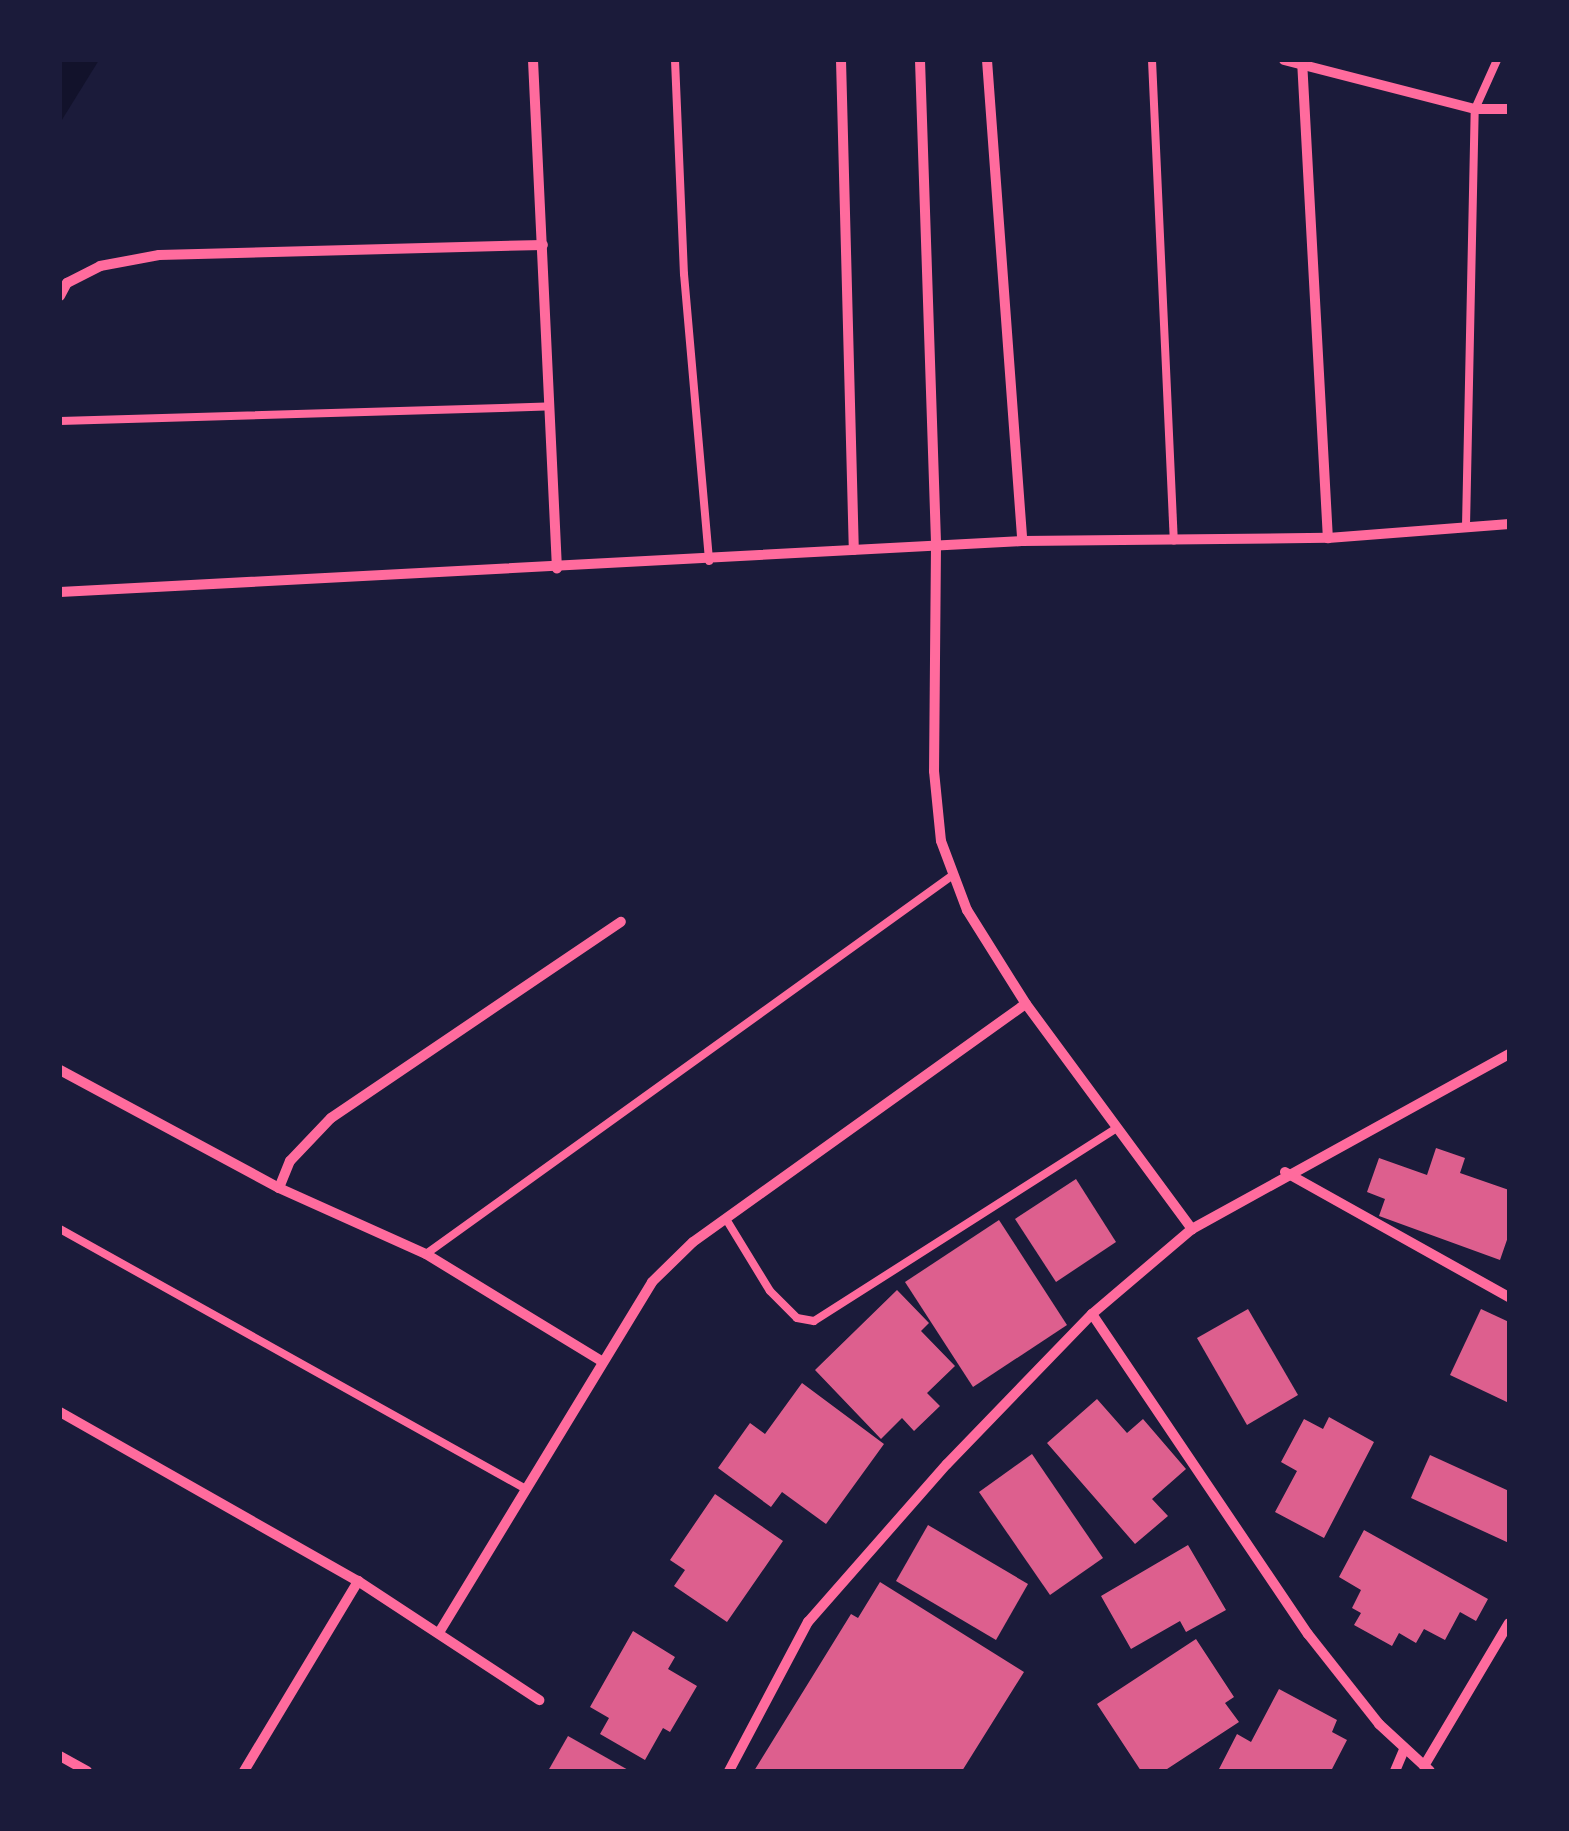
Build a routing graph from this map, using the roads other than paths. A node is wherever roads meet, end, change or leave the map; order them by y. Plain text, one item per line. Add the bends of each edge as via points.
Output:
1 (533, 60) edge
2 (676, 60) edge
3 (841, 60) edge
4 (920, 60) edge
5 (988, 60) edge
6 (1152, 60) edge
7 (1284, 60) edge
8 (1497, 60) edge
9 (1301, 62) edge
10 (1475, 109) junction
11 (1509, 109) edge
12 (543, 245) junction
13 (60, 296) edge
14 (546, 406) junction
15 (60, 421) edge
16 (1509, 524) edge
17 (1466, 526) junction
18 (1328, 538) junction
19 (1174, 540) junction
20 (1022, 541) junction
21 (936, 545) junction
22 (854, 550) junction
23 (710, 560) junction
24 (558, 568) junction
25 (60, 592) edge
26 (954, 876) junction
27 (621, 922) dead end
28 (1026, 1004) junction
29 (1509, 1054) edge
30 (60, 1070) edge
31 (1114, 1130) junction
32 (1285, 1172) junction
33 (279, 1188) junction
34 (726, 1219) junction
35 (60, 1229) edge
36 (1192, 1230) junction
37 (426, 1254) junction
38 (1509, 1297) edge
39 (1092, 1314) junction
40 (602, 1361) junction
41 (60, 1412) edge
42 (526, 1489) junction
43 (358, 1582) junction
44 (1509, 1624) edge
45 (440, 1631) junction
46 (539, 1700) dead end
47 (1404, 1750) junction
48 (60, 1756) edge
49 (1427, 1769) edge
50 (87, 1771) edge
51 (244, 1771) edge
52 (730, 1771) edge
53 (1395, 1771) edge

1 - 12 street
2 - 23 lane via 684,274
3 - 22 street
4 - 21 street
5 - 20 street
6 - 19 lane
7 - 9 street
8 - 10 lane
9 - 10 street
9 - 18 street
10 - 11 street
10 - 17 lane
12 - 13 street via 158,255 100,266 68,283
12 - 14 street
14 - 15 lane
14 - 24 street
16 - 17 street
17 - 18 street
18 - 19 street
19 - 20 street
20 - 21 street
21 - 22 street
21 - 26 street via 934,771 941,841
22 - 23 street
23 - 24 street
24 - 25 street
26 - 28 street via 967,910
26 - 37 lane
27 - 33 street via 332,1118 290,1162
28 - 31 street
28 - 34 street
29 - 32 street
30 - 33 street
31 - 34 lane via 814,1321 797,1318 770,1292
31 - 36 street
32 - 36 street
32 - 38 street
33 - 37 street
34 - 40 street via 652,1282
35 - 42 lane
36 - 39 street
37 - 40 street
39 - 47 street via 1308,1634
39 - 52 street via 808,1622
40 - 42 street
41 - 43 street
42 - 45 street
43 - 45 street
43 - 51 street
44 - 49 street
45 - 46 street
47 - 49 street
47 - 53 street
48 - 50 street

